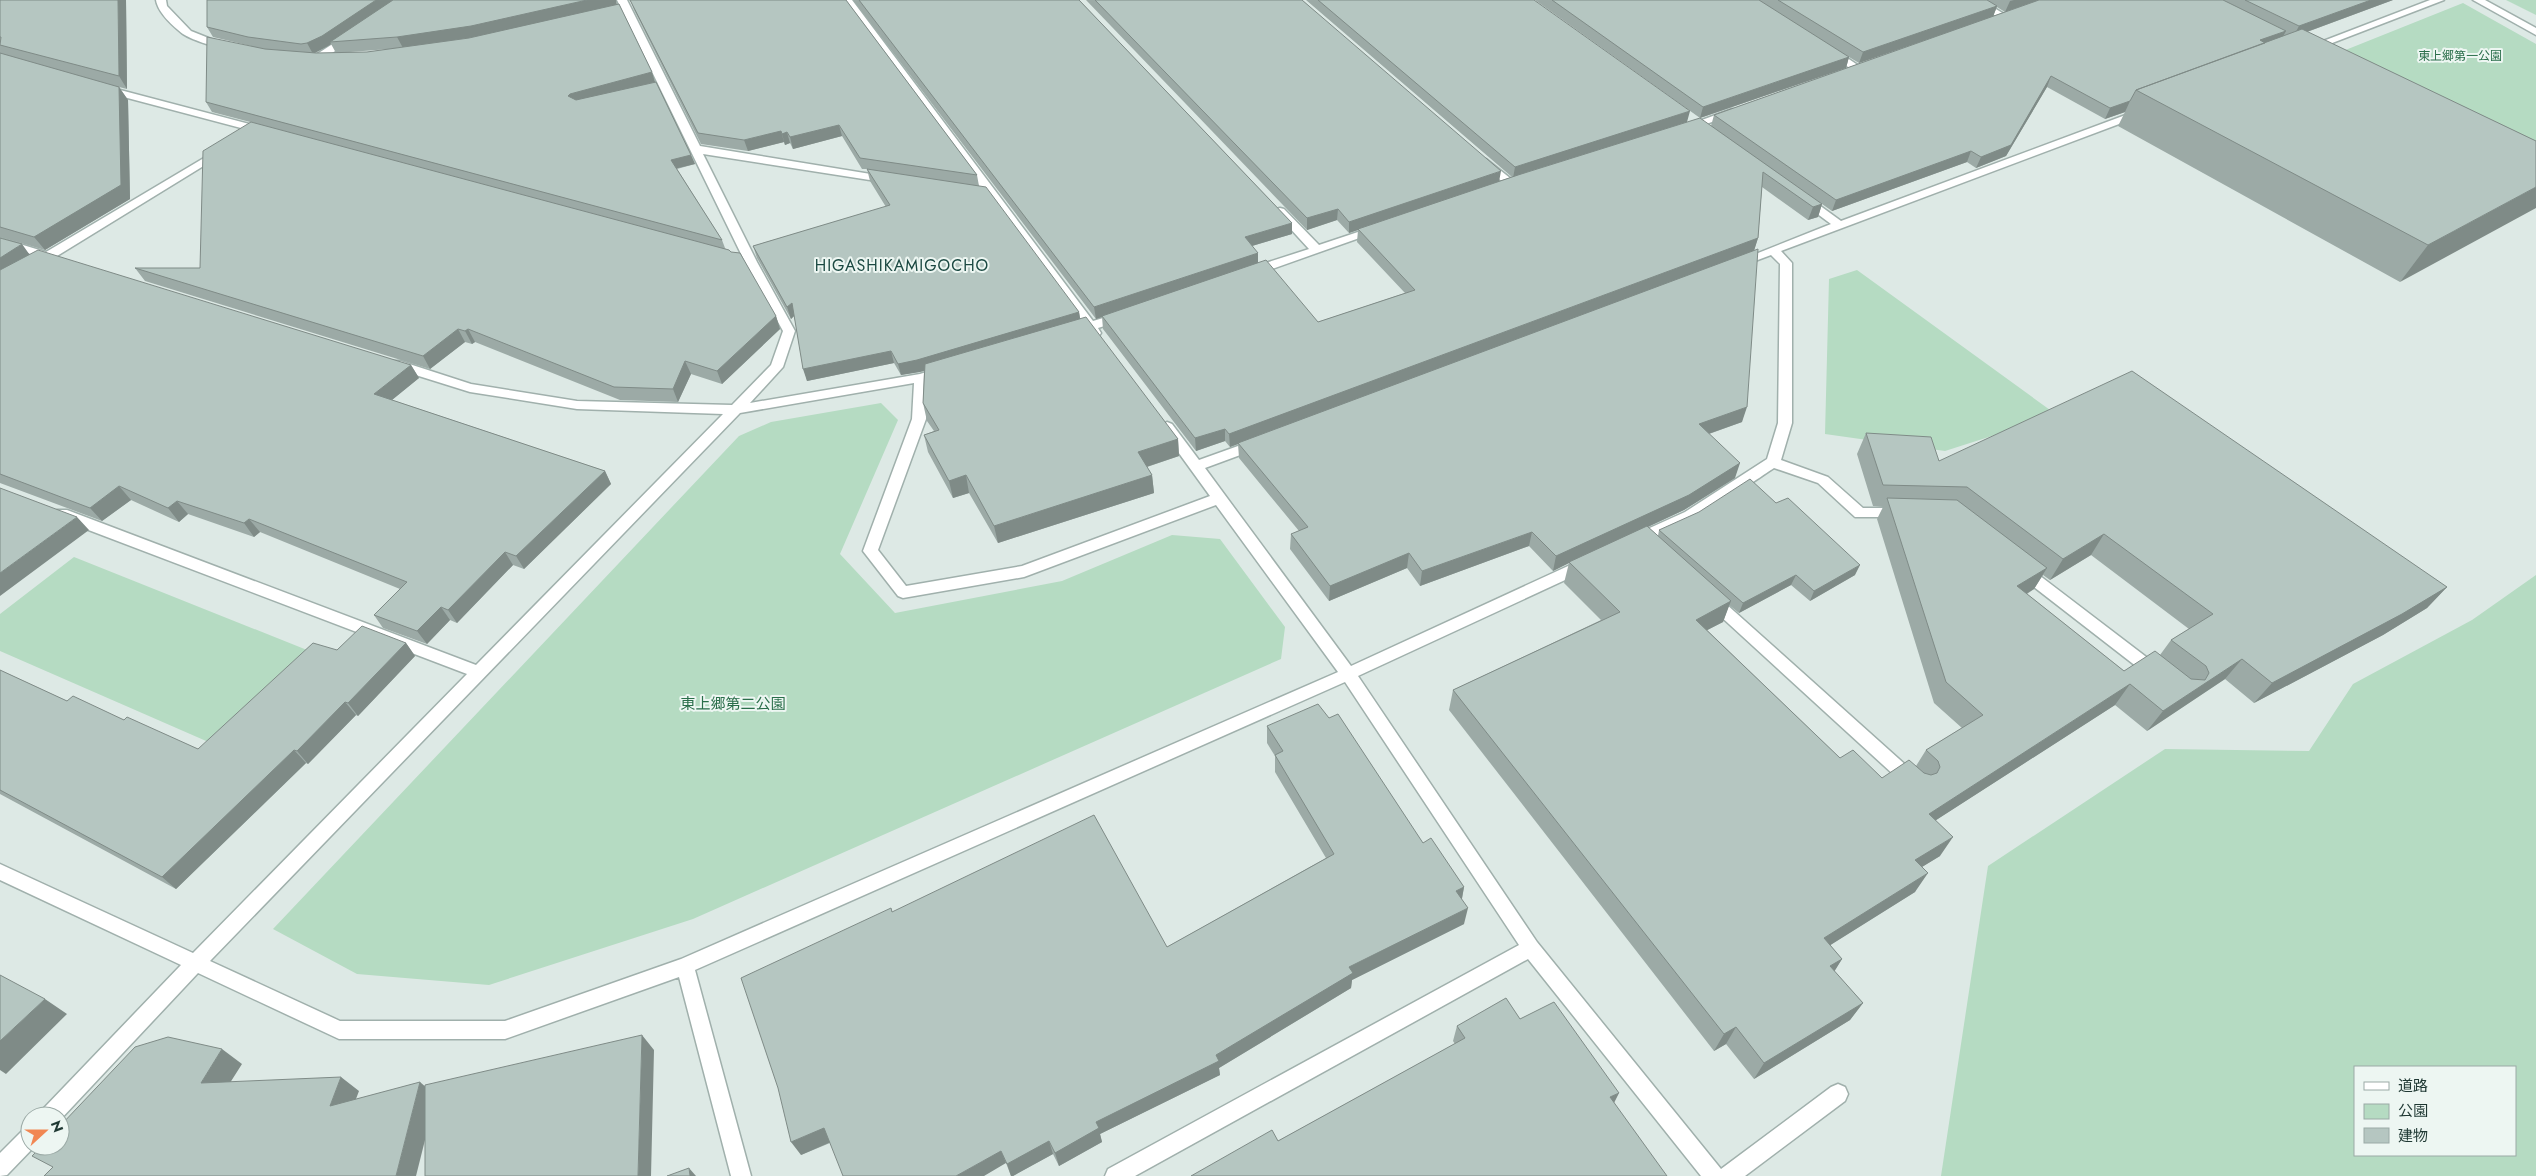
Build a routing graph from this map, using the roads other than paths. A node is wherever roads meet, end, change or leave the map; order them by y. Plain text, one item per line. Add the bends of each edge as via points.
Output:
1 (161, 0) edge
2 (847, 0) edge
3 (1974, 0) edge
4 (2439, 0) edge
5 (2478, 0) edge
6 (624, 5) edge
7 (1986, 23) edge
8 (358, 32) edge
9 (2536, 32) edge
10 (1823, 47) edge
11 (235, 49) edge
12 (335, 58) edge
13 (2326, 58) edge
14 (1838, 74) edge
15 (95, 86) edge
16 (1745, 107) edge
17 (2148, 109) edge
18 (1694, 121) junction
19 (256, 129) junction
20 (1670, 133) edge
21 (276, 134) edge
22 (1714, 135) edge
23 (695, 149) junction
24 (1474, 152) edge
25 (900, 182) edge
26 (1511, 184) edge
27 (1792, 191) edge
28 (974, 192) edge
29 (992, 194) junction
30 (1269, 200) edge
31 (1391, 225) edge
32 (1840, 225) junction
33 (0, 242) edge
34 (1316, 250) junction
35 (1773, 250) junction
36 (47, 257) junction
37 (732, 257) edge
38 (66, 262) edge
39 (751, 262) junction
40 (32, 266) edge
41 (1727, 267) edge
42 (1241, 276) edge
43 (1128, 314) edge
44 (1091, 327) junction
45 (1062, 336) edge
46 (1103, 342) edge
47 (385, 361) edge
48 (959, 366) edge
49 (921, 378) junction
50 (733, 410) junction
51 (1156, 412) edge
52 (1272, 438) edge
53 (1773, 462) junction
54 (1197, 466) junction
55 (1220, 498) junction
56 (52, 510) edge
57 (1920, 513) edge
58 (1643, 538) junction
59 (1625, 546) edge
60 (1657, 551) edge
61 (1598, 558) edge
62 (2012, 562) edge
63 (1700, 590) edge
64 (479, 672) junction
65 (1348, 674) junction
66 (2166, 681) edge
67 (1918, 786) edge
68 (0, 872) edge
69 (1532, 948) junction
70 (196, 962) junction
71 (685, 966) junction
72 (1838, 1094) dead end
73 (59, 1106) edge
74 (20, 1147) edge
75 (0, 1168) edge
76 (741, 1176) edge
77 (1115, 1176) edge
78 (1714, 1176) edge
79 (1728, 1176) edge

1 - 11 street via 162,7 188,33
2 - 29 street
3 - 7 street via 2008,15
4 - 13 street via 2302,49
5 - 9 street
6 - 23 street via 659,86
8 - 12 street via 313,58
10 - 14 street via 1862,66
15 - 19 street
16 - 18 street
17 - 32 street
18 - 20 street
18 - 22 street
19 - 21 street
19 - 36 street
23 - 25 street
23 - 39 street
24 - 26 street
27 - 32 street
28 - 29 street
29 - 44 street
30 - 34 street
31 - 34 street
32 - 35 street
33 - 36 street
34 - 42 street
35 - 41 street
35 - 53 street via 1786,263 1786,272 1785,424
36 - 38 street
36 - 40 street
37 - 39 street
39 - 50 street via 789,332 777,367
43 - 44 street
44 - 45 street
44 - 46 street
47 - 50 street via 470,388 577,405
48 - 49 street
49 - 50 street
49 - 55 street via 919,419 870,551 903,592 1024,571
50 - 64 street
51 - 54 street
52 - 54 street
53 - 57 street via 1823,480 1860,513
53 - 58 street via 1690,516
54 - 55 street
55 - 65 street
56 - 64 street
58 - 59 street
58 - 60 street
61 - 65 street
62 - 66 street
63 - 67 street
64 - 70 street
65 - 69 street
65 - 71 street
68 - 70 street
69 - 77 street
69 - 78 street
70 - 71 street via 339,1030 505,1030
70 - 73 street
71 - 76 street
72 - 79 street
74 - 75 street

